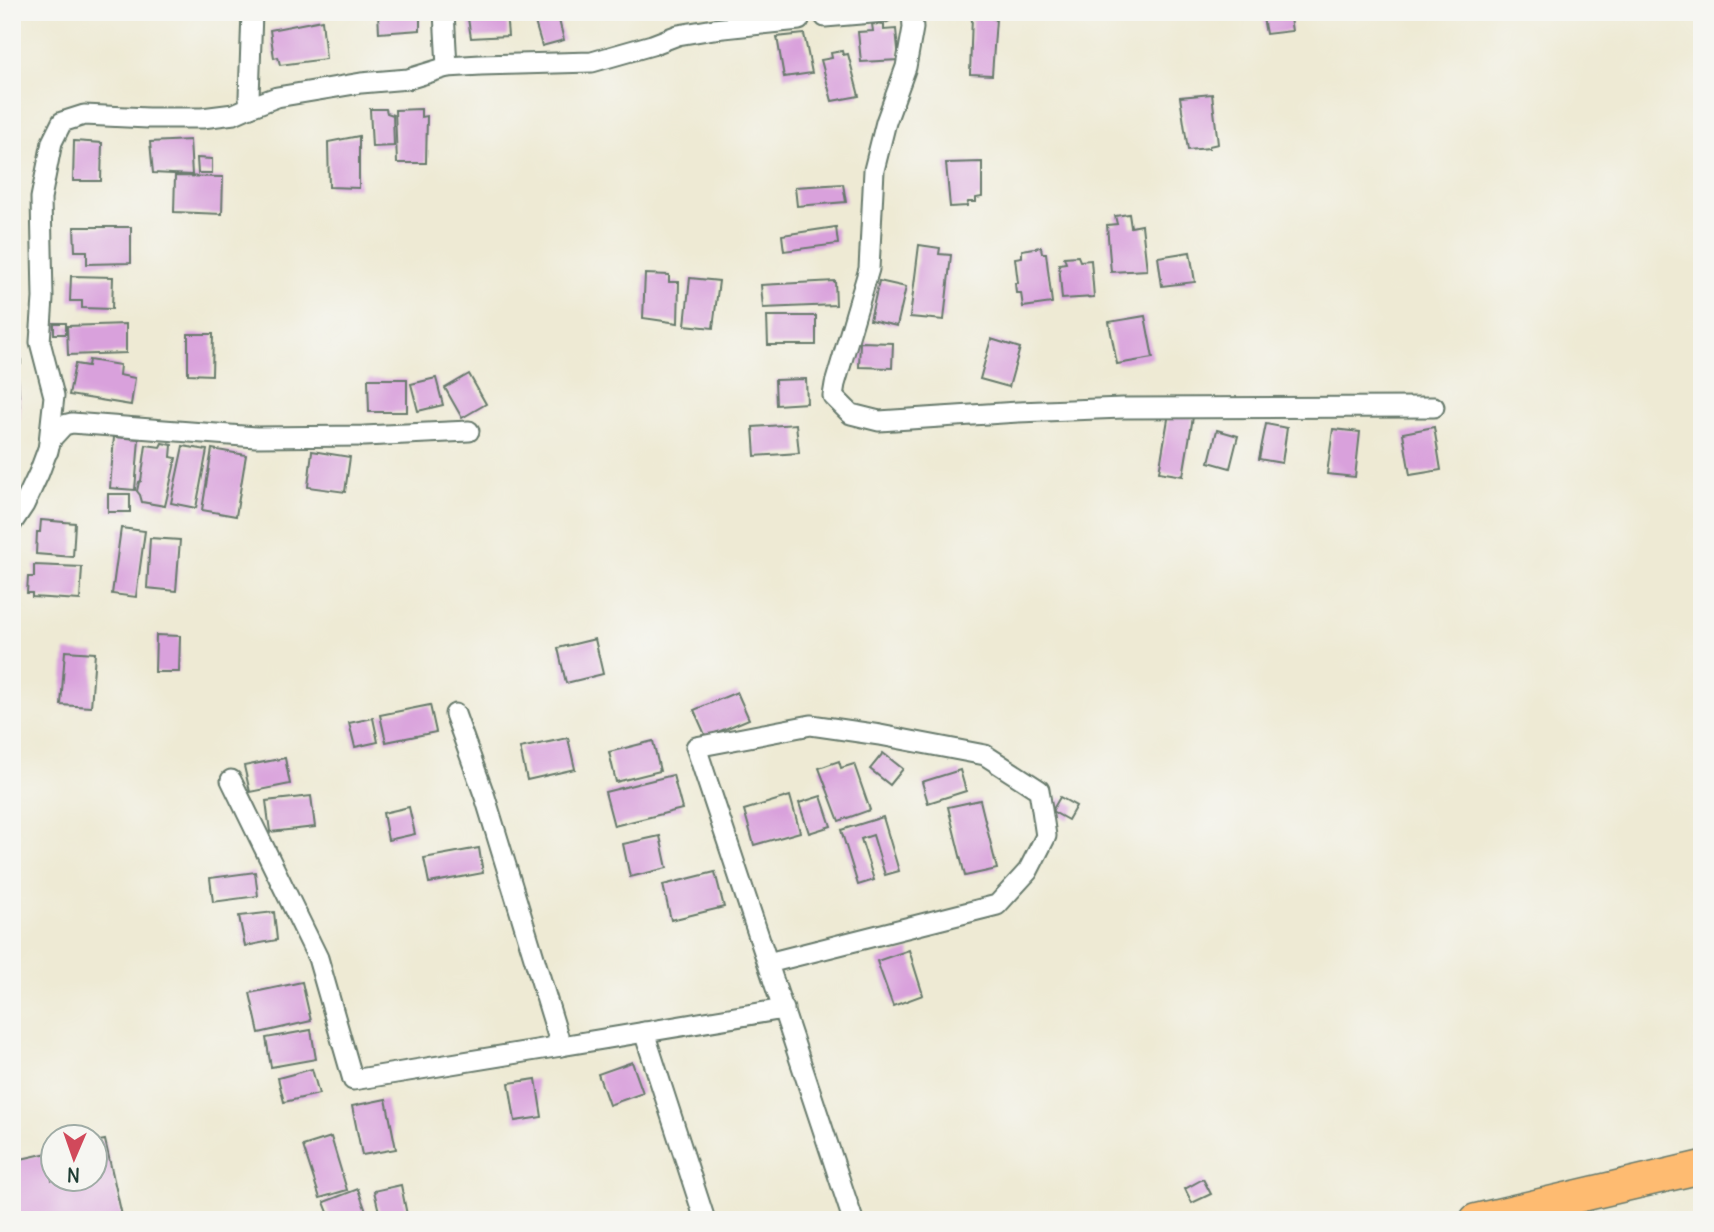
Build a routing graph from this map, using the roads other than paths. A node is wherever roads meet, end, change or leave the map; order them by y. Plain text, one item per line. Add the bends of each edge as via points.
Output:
1 (252, 12) edge
2 (444, 12) edge
3 (824, 12) edge
4 (884, 12) edge
5 (912, 12) edge
6 (799, 20) dead end
7 (447, 68) junction
8 (250, 107) junction
9 (1434, 407) dead end
10 (469, 432) dead end
11 (48, 451) junction
12 (12, 523) edge
13 (455, 714) dead end
14 (231, 780) dead end
15 (768, 963) junction
16 (784, 1009) junction
17 (644, 1032) junction
18 (561, 1046) junction
19 (1702, 1167) edge
20 (705, 1220) edge
21 (853, 1220) edge
22 (1476, 1220) edge

1 - 8 street
2 - 7 street
3 - 4 street via 825,17
5 - 9 street via 906,67 874,170 869,269 833,396 851,414 879,421 1123,408
6 - 7 street via 678,35 592,62
7 - 8 street via 408,79 277,97
8 - 11 street via 202,118 84,115 62,122 52,142 41,198 40,342 54,396
10 - 11 street via 256,437 72,423 59,429
11 - 12 street
13 - 18 street
14 - 18 street via 318,958 353,1080
15 - 15 street via 997,905 1028,871 1046,835 1039,790 985,755 811,725 696,747
15 - 16 street
16 - 17 street
16 - 21 street
17 - 18 street
17 - 20 street
19 - 22 highway

